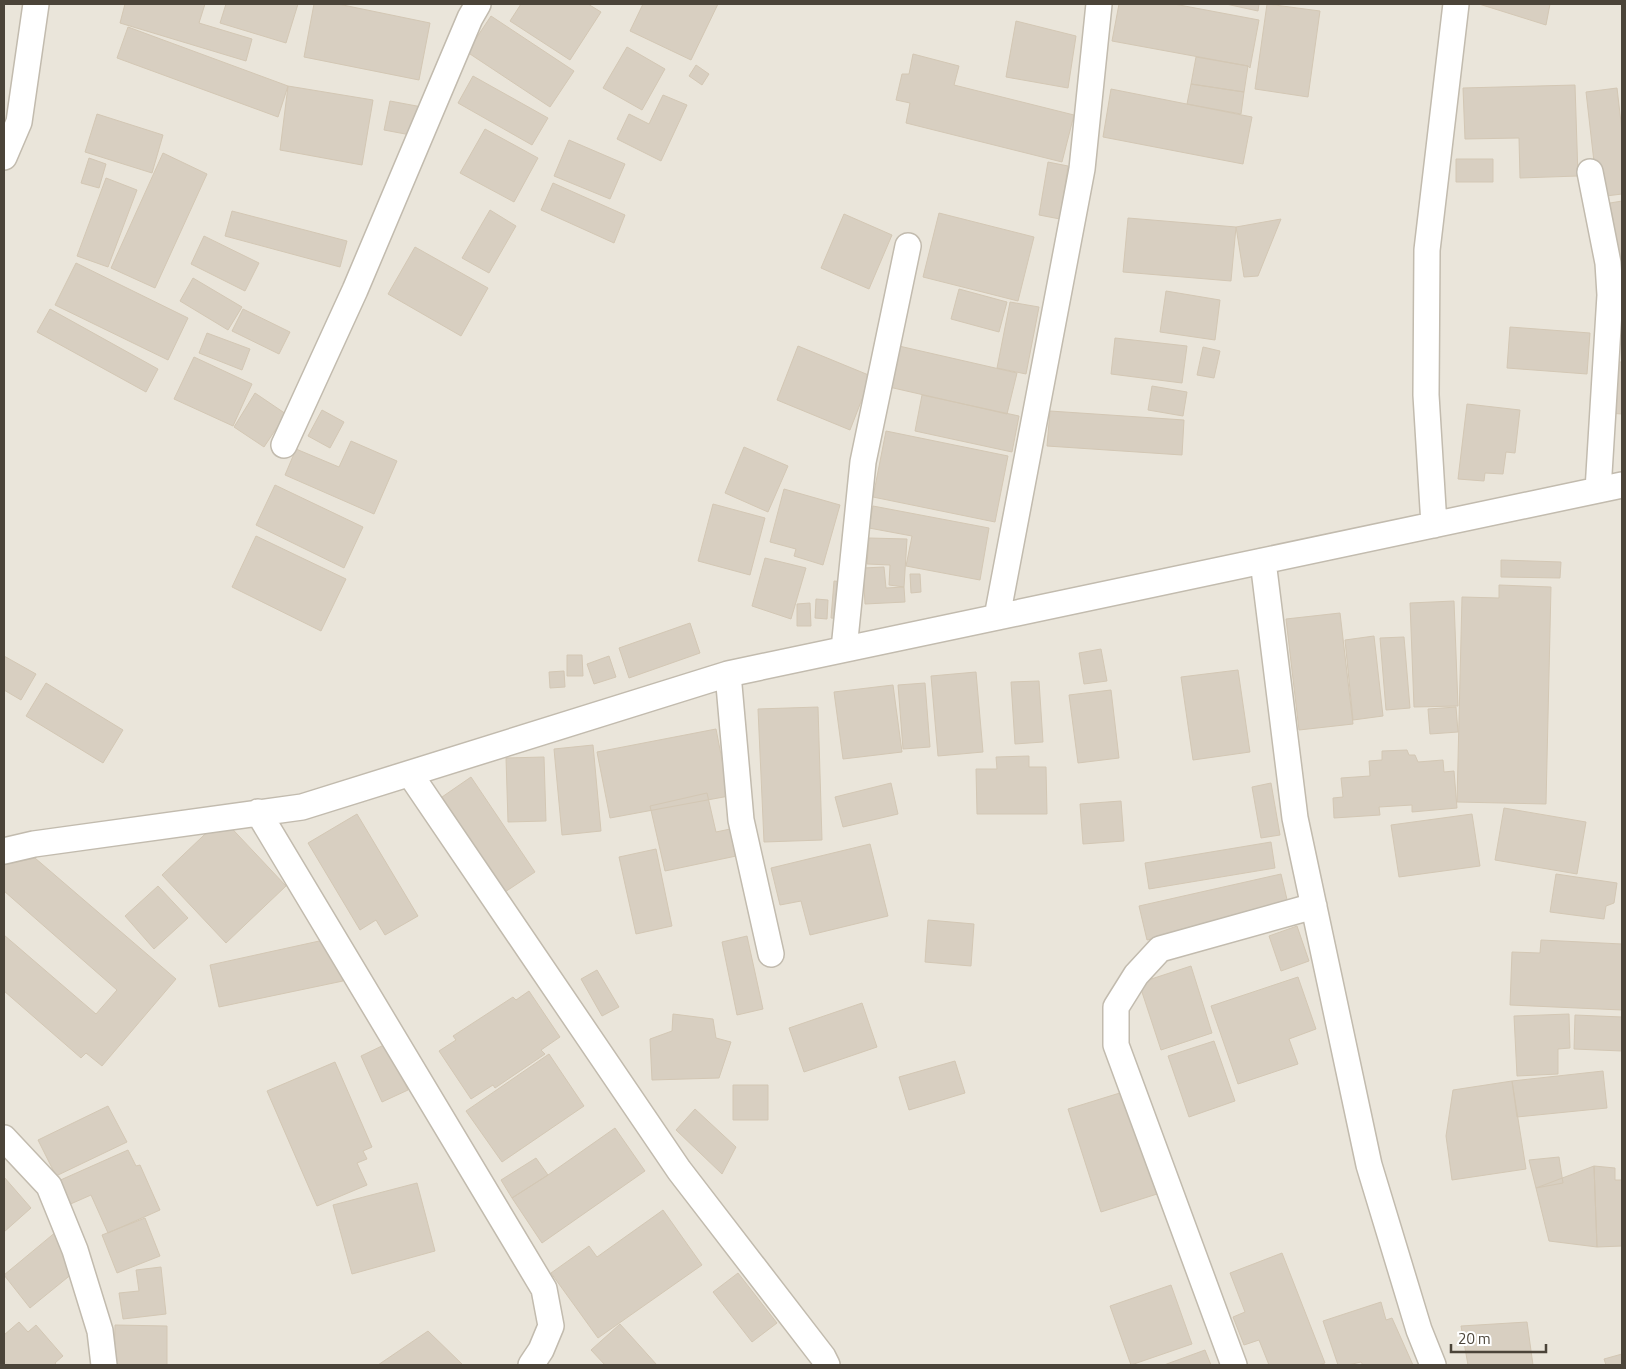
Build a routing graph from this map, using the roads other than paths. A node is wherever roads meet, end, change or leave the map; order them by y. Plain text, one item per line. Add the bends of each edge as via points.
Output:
1 (36, 4) edge
2 (478, 4) edge
3 (1099, 4) edge
4 (1456, 4) edge
5 (4, 157) edge
6 (1590, 172) dead end
7 (908, 246) dead end
8 (284, 445) dead end
9 (1622, 485) edge
10 (1598, 490) junction
11 (1434, 525) junction
12 (1263, 561) junction
13 (997, 617) junction
14 (844, 649) junction
15 (728, 674) junction
16 (410, 774) junction
17 (258, 812) junction
18 (4, 851) edge
19 (1314, 906) junction
20 (771, 954) dead end
21 (4, 1138) edge
22 (104, 1365) edge
23 (531, 1365) edge
24 (827, 1365) edge
25 (1234, 1365) edge
26 (1433, 1365) edge

1 - 5 street via 19,122
2 - 8 street via 355,290
3 - 13 street via 1082,169
4 - 11 street via 1427,250 1426,395
6 - 10 street via 1608,263 1610,296
7 - 14 street via 863,462
9 - 10 street
10 - 11 street
11 - 12 street
12 - 13 street
12 - 19 street via 1295,818
13 - 14 street
14 - 15 street
15 - 16 street
15 - 20 street via 741,820
16 - 17 street via 302,807
16 - 24 street via 679,1170
17 - 18 street
17 - 23 street via 544,1290 551,1326
19 - 25 street via 1160,949 1136,974 1116,1007 1116,1045
19 - 26 street via 1369,1165 1419,1330
21 - 22 street via 49,1186 75,1250 100,1332

